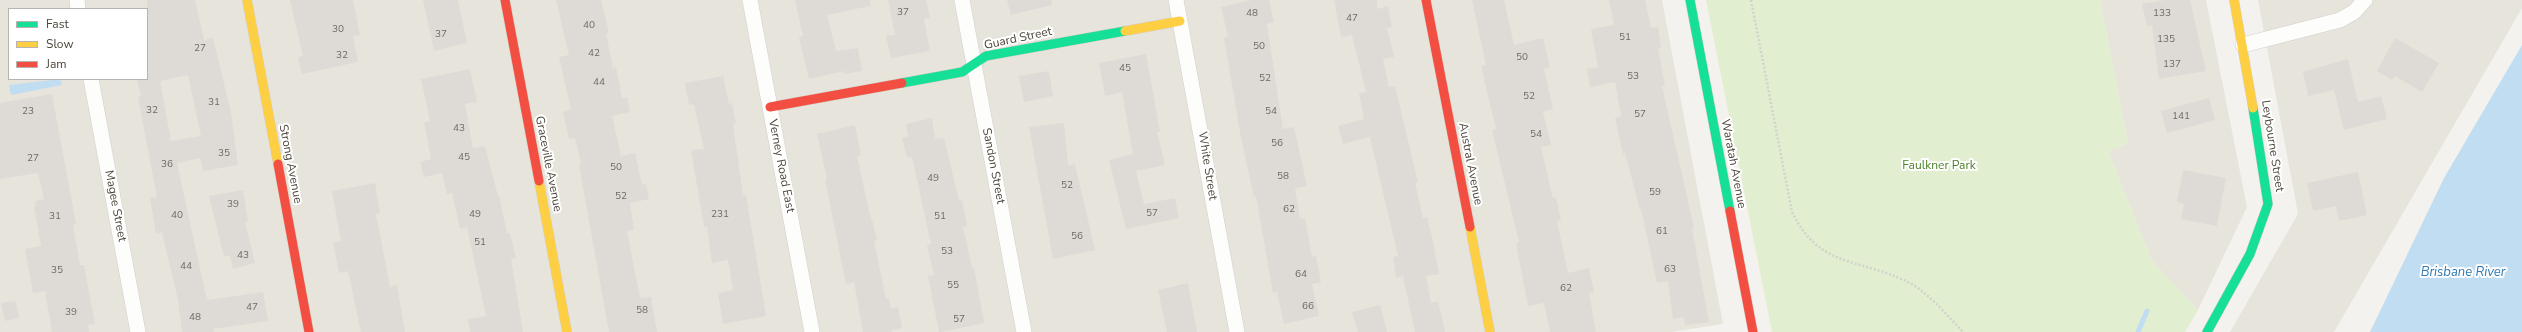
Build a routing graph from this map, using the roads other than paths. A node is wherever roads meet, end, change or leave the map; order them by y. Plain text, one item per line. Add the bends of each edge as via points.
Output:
1 (247, 0) edge
2 (505, 0) edge
3 (750, 0) edge
4 (962, 0) edge
5 (1176, 0) edge
6 (1426, 0) edge
7 (1690, 0) edge
8 (2234, 0) edge
9 (2365, 0) edge
10 (1180, 21) junction
11 (2243, 45) junction
12 (974, 64) junction
13 (91, 80) edge
14 (770, 107) junction
15 (138, 332) edge
16 (309, 332) edge
17 (567, 332) edge
18 (812, 332) edge
19 (1024, 332) edge
20 (1237, 332) edge
21 (1490, 332) edge
22 (1753, 332) edge
23 (2208, 332) edge

1 - 16 street, Strong Avenue
2 - 17 street, Graceville Avenue
3 - 14 street, Verney Road East
4 - 12 street, Sandon Street
5 - 10 street, White Street
6 - 21 street, Austral Avenue
7 - 22 street, Waratah Avenue
8 - 11 street, Leybourne Street
9 - 11 street via 2354,12 2340,20
10 - 12 street, Guard Street via 986,56
10 - 20 street, White Street
11 - 23 street, Leybourne Street via 2268,204 2250,254
12 - 14 street, Guard Street via 962,72
12 - 19 street, Sandon Street
13 - 15 street, Magee Street
14 - 18 street, Verney Road East

